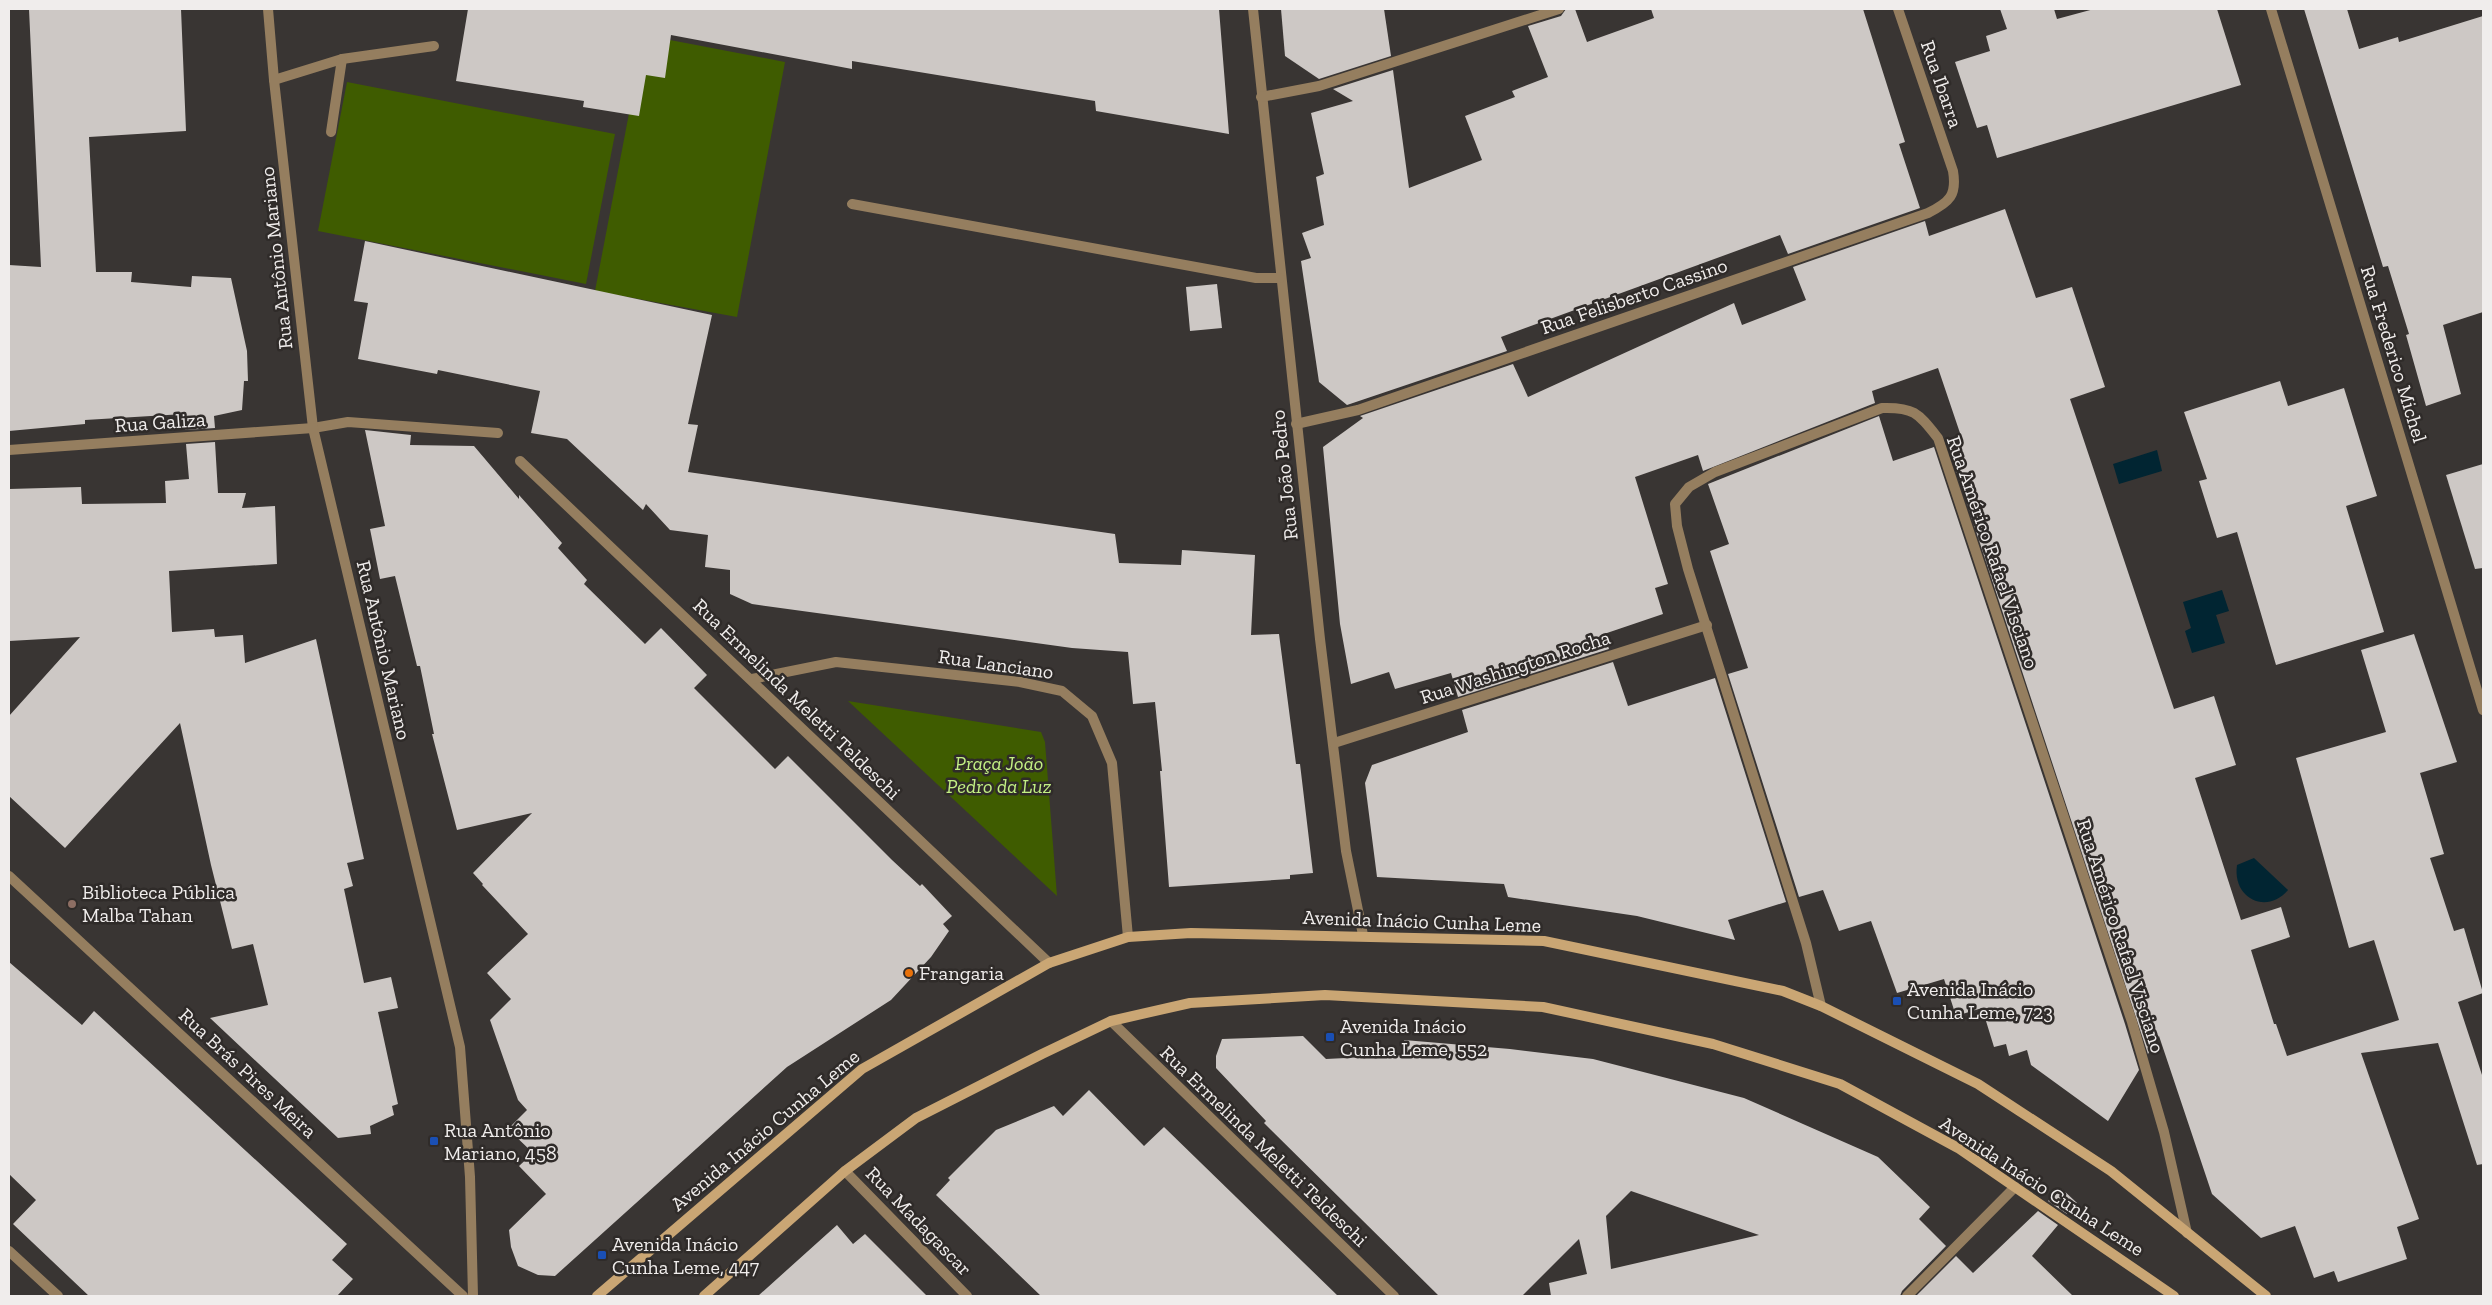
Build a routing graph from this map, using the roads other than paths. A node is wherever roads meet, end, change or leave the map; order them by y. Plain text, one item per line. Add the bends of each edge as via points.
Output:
1 (268, 9) edge
2 (1253, 9) edge
3 (1558, 9) edge
4 (1898, 9) edge
5 (2271, 9) edge
6 (434, 46) dead end
7 (342, 59) junction
8 (274, 80) junction
9 (1261, 98) junction
10 (331, 132) dead end
11 (1953, 170) joint
12 (852, 204) dead end
13 (1280, 278) junction
14 (1296, 424) junction
15 (313, 428) junction
16 (498, 433) dead end
17 (9, 450) edge
18 (520, 461) dead end
19 (1707, 625) junction
20 (752, 679) junction
21 (2483, 710) edge
22 (1334, 743) junction
23 (9, 876) edge
24 (1363, 935) junction
25 (1128, 937) junction
26 (1049, 963) junction
27 (1821, 1006) junction
28 (1111, 1021) junction
29 (845, 1171) junction
30 (2015, 1187) junction
31 (2187, 1233) junction
32 (9, 1251) edge
33 (2171, 1294) edge
34 (58, 1296) edge
35 (463, 1296) edge
36 (473, 1296) edge
37 (597, 1296) edge
38 (704, 1296) edge
39 (967, 1296) edge
40 (1394, 1296) edge
41 (1907, 1296) edge
42 (2266, 1296) edge

1 - 8 street, Rua Antônio Mariano
2 - 9 street, Rua João Pedro
3 - 9 street via 1319,86
4 - 11 street, Rua Ibarra
5 - 21 street, Rua Frederico Michel
6 - 7 street
7 - 8 street
7 - 10 street
8 - 15 street, Rua Antônio Mariano
9 - 13 street, Rua João Pedro
11 - 14 street, Rua Felisberto Cassino via 1953,194 1946,204 1928,213 1358,410
12 - 13 street via 1256,278
13 - 14 street, Rua João Pedro
14 - 22 street, Rua João Pedro
15 - 16 street, Rua Galiza via 348,422
15 - 17 street, Rua Galiza
15 - 36 street, Rua Antônio Mariano via 460,1047 470,1178
18 - 20 street, Rua Ermelinda Meletti Teldeschi
19 - 22 street, Rua Washington Rocha
19 - 27 street, Rua Américo Rafael Visciano via 1806,943
19 - 31 street, Rua Américo Rafael Visciano via 1677,526 1675,504 1690,487 1715,472 1882,408 1904,407 1922,418 1938,438 2132,1022 2164,1132
20 - 25 street, Rua Lanciano via 836,662 1020,682 1062,691 1092,716 1112,763
20 - 26 street, Rua Ermelinda Meletti Teldeschi
22 - 24 street, Rua João Pedro via 1346,851
23 - 35 street, Rua Brás Pires Meira
24 - 25 street, Avenida Inácio Cunha Leme via 1192,933
24 - 27 street, Avenida Inácio Cunha Leme via 1544,941 1783,991
25 - 26 street, Avenida Inácio Cunha Leme
26 - 37 street, Avenida Inácio Cunha Leme via 862,1069
27 - 31 street, Avenida Inácio Cunha Leme via 1978,1084 2111,1171
28 - 29 street, Avenida Inácio Cunha Leme via 916,1118
28 - 30 street, Avenida Inácio Cunha Leme via 1190,1003 1325,995 1543,1007 1713,1044 1840,1084 1958,1148
28 - 40 street, Rua Ermelinda Meletti Teldeschi
29 - 38 street, Avenida Inácio Cunha Leme
29 - 39 street, Rua Madagascar
30 - 33 street, Avenida Inácio Cunha Leme
30 - 41 street
31 - 42 street, Avenida Inácio Cunha Leme
32 - 34 street

